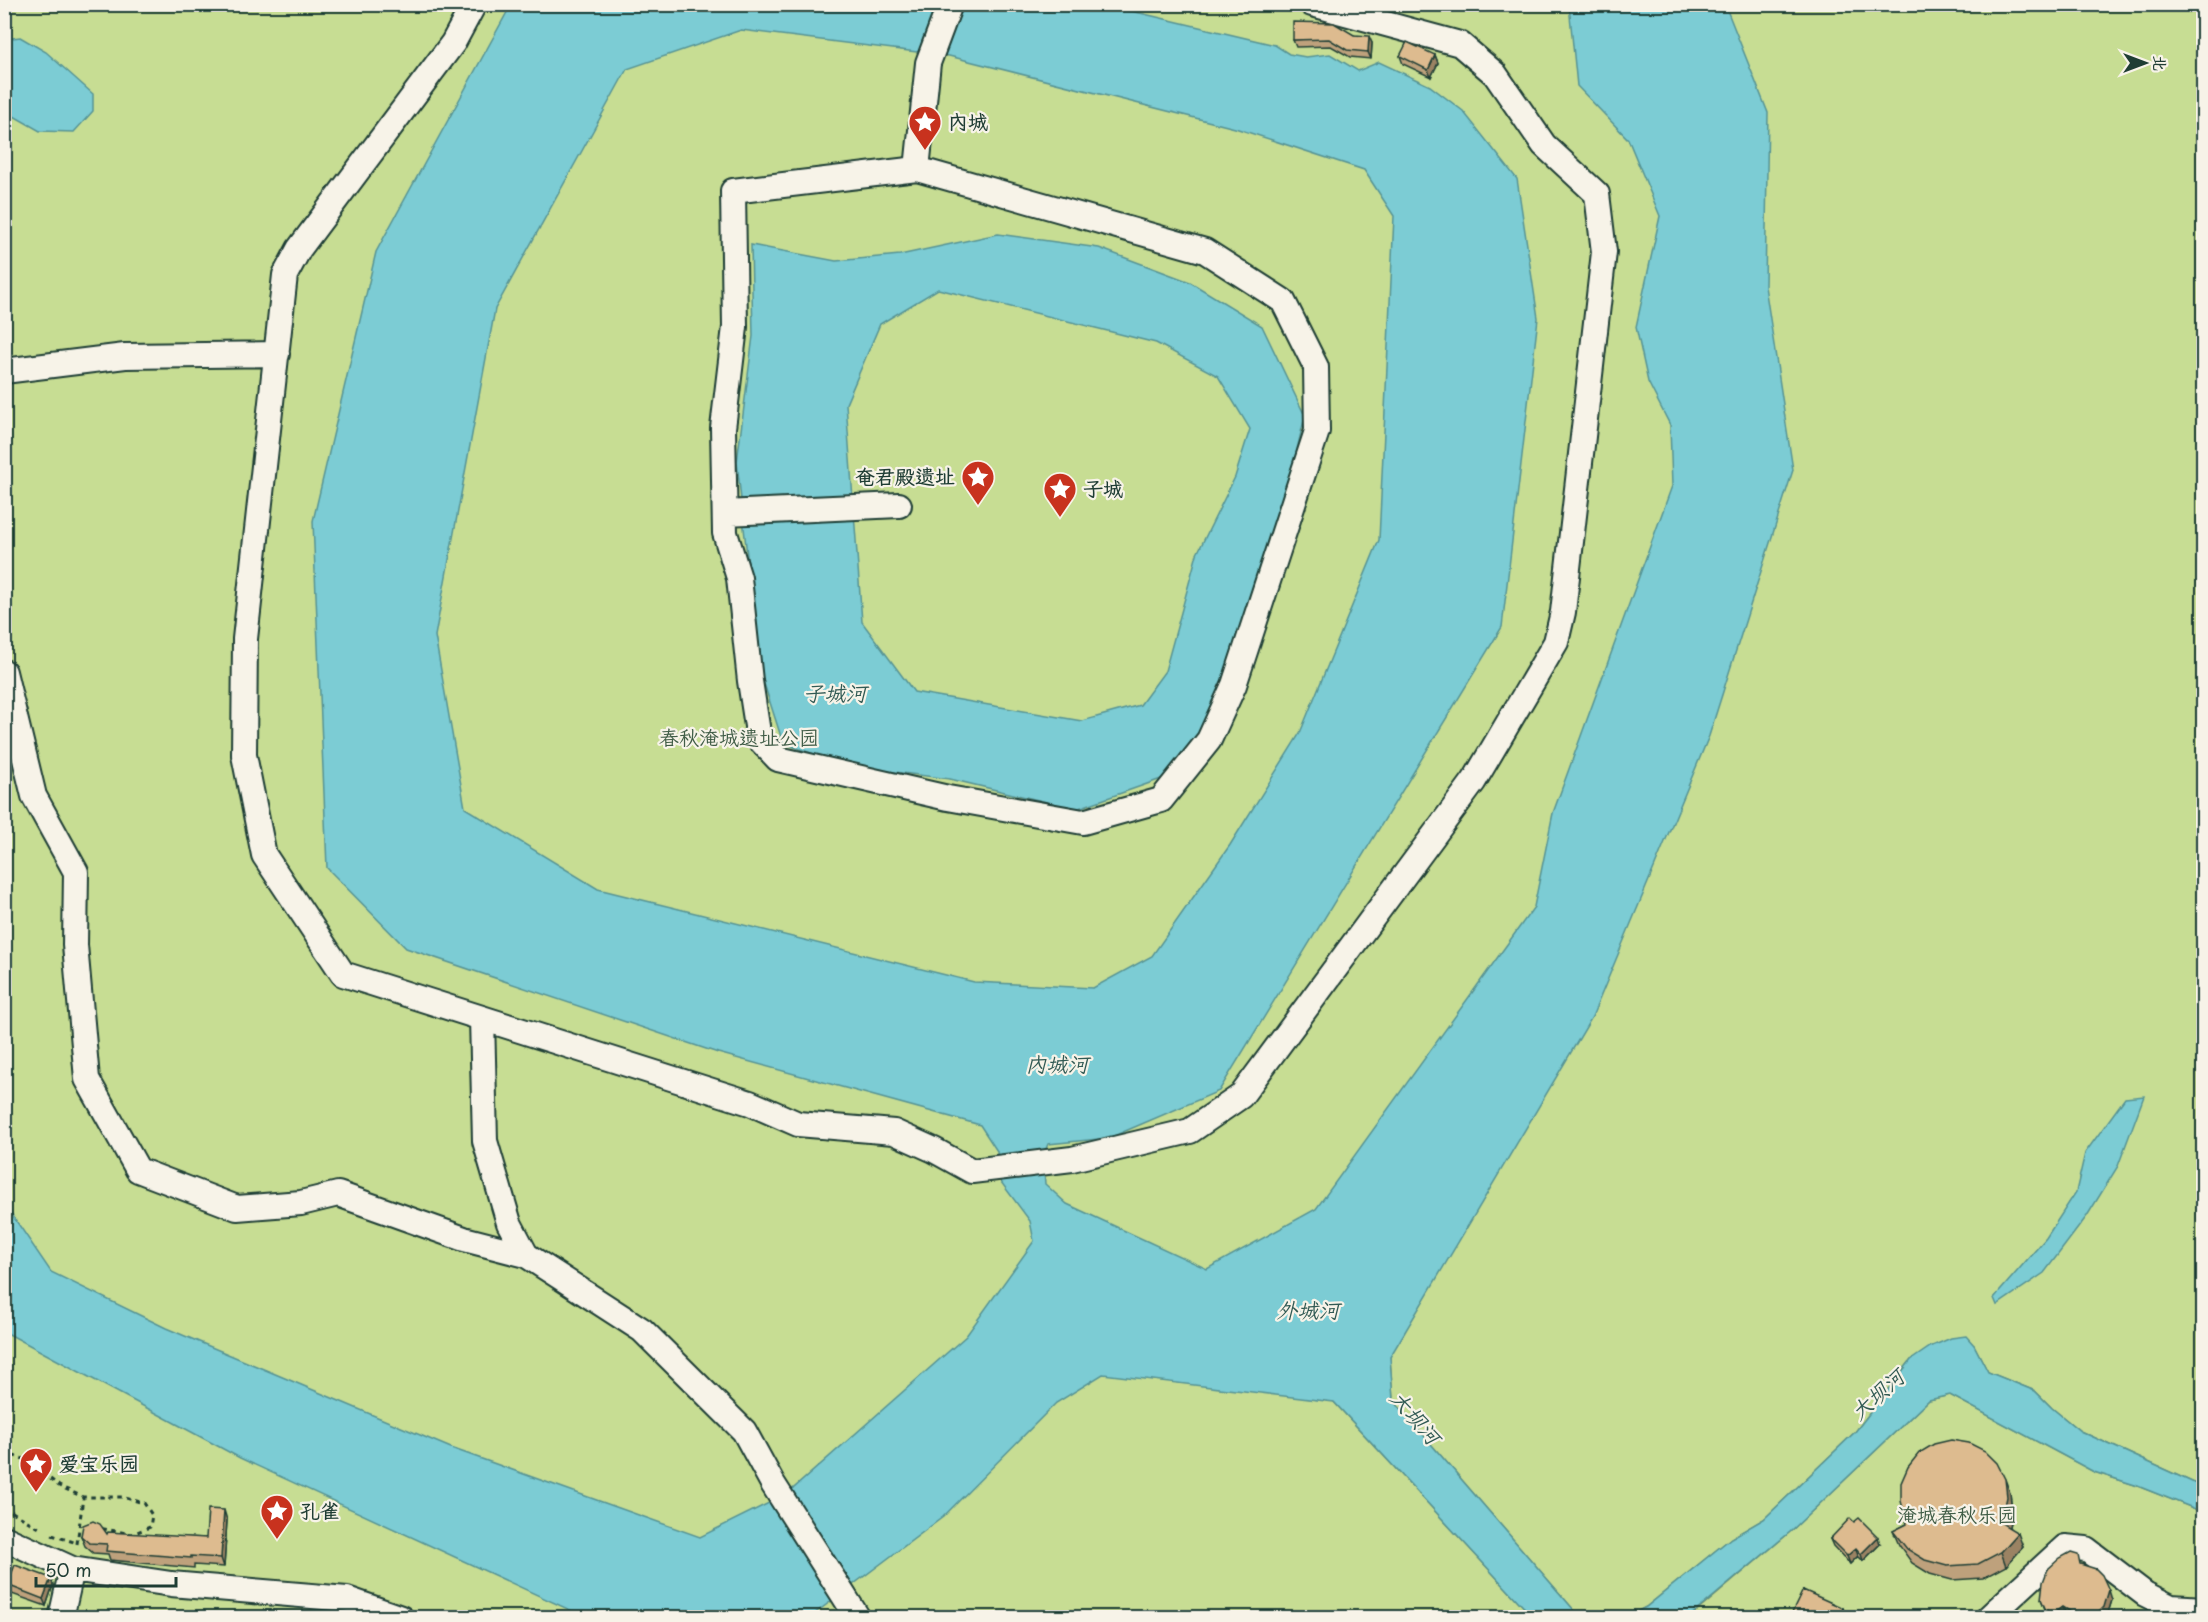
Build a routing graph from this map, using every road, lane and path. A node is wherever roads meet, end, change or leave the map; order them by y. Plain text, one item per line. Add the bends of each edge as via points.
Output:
1 (474, 4) edge
2 (950, 4) edge
3 (1312, 4) edge
4 (917, 169) junction
5 (277, 354) junction
6 (4, 371) edge
7 (899, 505) dead end
8 (730, 513) junction
9 (4, 672) edge
10 (482, 1018) junction
11 (526, 1255) junction
12 (4, 1453) edge
13 (83, 1497) junction
14 (4, 1507) edge
15 (91, 1526) edge
16 (4, 1538) edge
17 (77, 1543) junction
18 (72, 1569) junction
19 (2204, 1609) edge
20 (856, 1614) edge
21 (61, 1617) edge
22 (401, 1617) edge
23 (1988, 1617) edge

1 - 5 street via 453,43 299,249 285,275
2 - 4 street via 928,63
3 - 10 street via 1460,44 1495,74 1544,145 1597,194 1604,252 1563,612 1556,642 1474,781 1241,1096 1190,1131 1072,1159 972,1171 894,1132 798,1124 750,1103
4 - 8 street via 733,191 735,327 723,428
4 - 8 street via 1205,251 1283,301 1316,367 1317,431 1234,685 1209,740 1161,800 1083,822 948,798 778,759 759,739 740,578 725,533
5 - 6 street via 125,356
5 - 10 street via 245,639 244,755 264,855 343,974
7 - 8 street
9 - 11 street via 34,796 76,872 75,945 87,1079 138,1170 237,1208 301,1203 338,1194 464,1239
10 - 11 street via 485,1141 508,1223
11 - 20 street via 642,1330 744,1431
12 - 13 path via 27,1460 59,1486
13 - 15 path via 122,1497 144,1503 152,1515 150,1527 132,1534
13 - 17 path
14 - 17 path via 46,1533
16 - 18 street
17 - 18 path
18 - 21 street
18 - 22 street via 171,1584 347,1599
19 - 23 street via 2171,1607 2145,1594 2086,1549 2065,1547

